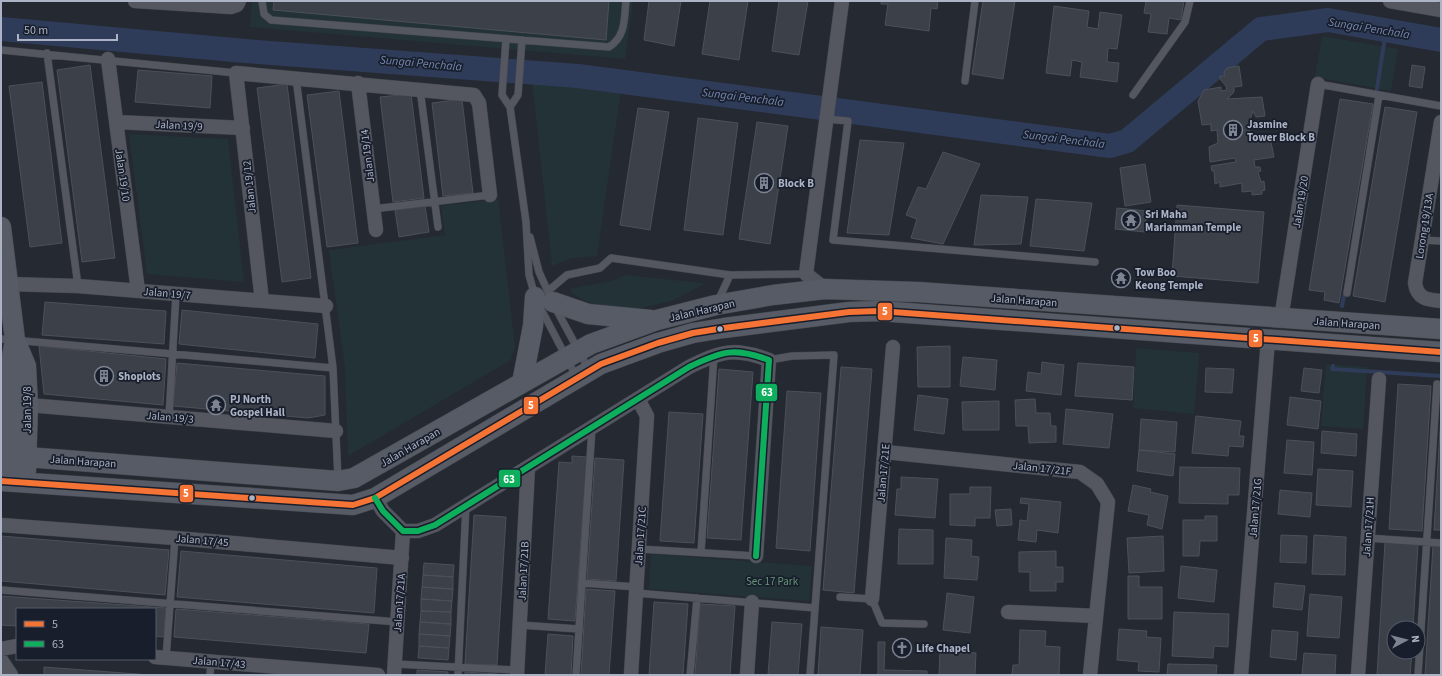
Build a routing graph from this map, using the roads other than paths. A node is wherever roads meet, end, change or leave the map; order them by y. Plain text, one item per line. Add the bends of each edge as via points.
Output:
1 (135, 1) edge
2 (262, 1) edge
3 (626, 1) edge
4 (842, 1) edge
5 (975, 1) edge
6 (1190, 1) edge
7 (1392, 1) edge
8 (170, 2) edge
9 (238, 3) edge
10 (1441, 10) edge
11 (506, 42) junction
12 (521, 44) junction
13 (1, 50) edge
14 (46, 53) junction
15 (108, 59) junction
16 (236, 73) junction
17 (296, 78) junction
18 (965, 81) dead end
19 (358, 83) junction
20 (1318, 84) joint
21 (420, 89) junction
22 (1133, 95) dead end
23 (1379, 95) junction
24 (1441, 106) edge
25 (510, 107) junction
26 (826, 119) junction
27 (116, 122) junction
28 (1441, 122) edge
29 (243, 128) junction
30 (1437, 178) edge
31 (490, 195) joint
32 (435, 201) junction
33 (373, 209) junction
34 (526, 222) junction
35 (1, 227) edge
36 (438, 227) dead end
37 (376, 230) dead end
38 (1422, 240) junction
39 (1441, 241) edge
40 (1095, 262) dead end
41 (806, 274) junction
42 (730, 275) junction
43 (8, 284) junction
44 (78, 286) junction
45 (825, 289) junction
46 (138, 291) junction
47 (1348, 293) dead end
48 (176, 294) junction
49 (545, 297) junction
50 (262, 301) junction
51 (1441, 301) edge
52 (716, 305) junction
53 (326, 306) junction
54 (1282, 319) junction
55 (658, 320) junction
56 (1441, 329) edge
57 (8, 339) edge
58 (1268, 340) junction
59 (894, 347) dead end
60 (1441, 352) edge
61 (173, 354) junction
62 (714, 354) junction
63 (572, 355) junction
64 (769, 360) junction
65 (333, 368) junction
66 (583, 375) junction
67 (1379, 379) dead end
68 (522, 383) junction
69 (1437, 384) dead end
70 (638, 399) junction
71 (13, 404) edge
72 (169, 417) junction
73 (592, 428) junction
74 (336, 431) junction
75 (884, 452) junction
76 (12, 456) edge
77 (528, 467) junction
78 (338, 481) junction
79 (12, 482) edge
80 (375, 498) junction
81 (466, 505) junction
82 (1, 525) edge
83 (403, 531) junction
84 (175, 538) junction
85 (1367, 538) junction
86 (1427, 542) junction
87 (1441, 543) edge
88 (639, 549) junction
89 (701, 552) junction
90 (756, 556) joint
91 (402, 558) junction
92 (582, 583) junction
93 (1, 590) edge
94 (637, 590) junction
95 (840, 597) dead end
96 (697, 598) junction
97 (872, 598) junction
98 (752, 602) junction
99 (170, 604) junction
100 (815, 608) junction
101 (1008, 612) dead end
102 (1096, 616) junction
103 (398, 622) junction
104 (924, 624) dead end
105 (520, 625) junction
106 (579, 629) junction
107 (16, 646) edge
108 (1, 649) edge
109 (161, 657) edge
110 (1, 660) edge
111 (211, 668) edge
112 (395, 670) edge
113 (458, 671) edge
114 (517, 673) edge
115 (11, 675) edge
116 (378, 675) edge
117 (576, 675) edge
118 (630, 675) edge
119 (690, 675) edge
120 (747, 675) edge
121 (810, 675) edge
122 (1090, 675) edge
123 (1242, 675) edge
124 (1358, 675) edge
125 (1418, 675) edge

1 - 8 street
2 - 11 lane via 264,14 271,20
3 - 12 lane via 622,31 618,41 609,47
4 - 26 street
5 - 18 lane
6 - 22 lane via 1185,22
7 - 10 street
8 - 9 street via 231,7
11 - 12 lane
11 - 25 lane via 502,95
12 - 25 lane via 518,95
13 - 14 lane
14 - 15 lane
14 - 44 lane
15 - 16 lane
15 - 27 street, Jalan 19/10
16 - 17 street
16 - 29 street, Jalan 19/12
17 - 19 street
17 - 53 lane
19 - 21 street
19 - 33 street, Jalan 19/14
20 - 23 lane
20 - 54 street, Jalan 19/20
21 - 31 street via 474,95 479,103
21 - 32 lane
23 - 24 lane
23 - 47 lane
25 - 34 lane
26 - 40 lane via 848,121 833,240
26 - 41 street
27 - 29 street, Jalan 19/9
27 - 46 street, Jalan 19/10
28 - 30 street, Lorong 19/13A
29 - 50 street, Jalan 19/12
30 - 38 street, Lorong 19/13A
31 - 32 lane
32 - 33 lane
32 - 36 lane
33 - 37 street, Jalan 19/14
34 - 49 lane
34 - 49 lane via 529,275
35 - 43 main road, Jalan 19/8
38 - 39 lane
38 - 51 street, Lorong 19/13A via 1416,289 1422,298
41 - 42 lane
41 - 45 street
42 - 49 lane via 611,258 600,268 567,275
42 - 52 lane
43 - 44 street, Jalan 19/7
43 - 57 main road, Jalan 19/8
44 - 46 street, Jalan 19/7
45 - 52 main road, Jalan Harapan
45 - 54 main road, Jalan Harapan via 918,292
46 - 48 street, Jalan 19/7
48 - 50 street, Jalan 19/7
48 - 61 lane
49 - 55 main road via 588,314
49 - 63 lane
49 - 63 lane
49 - 68 main road via 533,326
50 - 53 street, Jalan 19/7
52 - 55 main road, Jalan Harapan
53 - 65 lane
54 - 56 main road, Jalan Harapan
55 - 63 main road, Jalan Harapan via 591,344
57 - 61 lane
57 - 71 main road, Jalan 19/8
58 - 60 main road, Jalan Harapan
58 - 66 main road, Jalan Harapan via 879,312 849,312 693,333 601,364
58 - 123 street, Jalan 17/21G
59 - 75 street, Jalan 17/21E
61 - 65 lane
61 - 72 lane
62 - 64 street via 743,352
62 - 70 street
62 - 89 lane
63 - 66 lane
63 - 66 lane
63 - 68 main road, Jalan Harapan
64 - 90 street
64 - 100 lane via 792,356 834,355
65 - 74 lane
66 - 80 main road, Jalan Harapan
67 - 85 street, Jalan 17/21H
68 - 78 main road, Jalan Harapan via 367,472
69 - 86 lane
70 - 73 street
70 - 88 street, Jalan 17/21C via 647,416
71 - 72 street, Jalan 19/3
71 - 76 main road, Jalan 19/8
72 - 74 street, Jalan 19/3
73 - 77 street
73 - 92 lane
74 - 78 lane
75 - 97 street, Jalan 17/21E
75 - 102 street, Jalan 17/21F via 1080,472 1097,484 1108,502
76 - 78 main road, Jalan Harapan
76 - 79 main road, Jalan 19/8
77 - 81 street
77 - 105 street, Jalan 17/21B
79 - 80 main road, Jalan Harapan via 353,505
80 - 83 street via 383,511
81 - 83 street via 435,525 418,531
81 - 113 lane
82 - 84 street, Jalan 17/45
83 - 91 street, Jalan 17/21A
84 - 91 street, Jalan 17/45
84 - 99 lane
85 - 86 lane
85 - 124 street, Jalan 17/21H
86 - 87 lane
86 - 125 lane
88 - 89 lane
88 - 94 street, Jalan 17/21C
89 - 90 lane
91 - 103 street, Jalan 17/21A
92 - 94 lane
92 - 106 lane
93 - 99 lane
94 - 96 lane
94 - 118 street, Jalan 17/21C
95 - 97 lane
96 - 98 lane
96 - 119 lane
97 - 104 lane via 882,623
98 - 100 lane
98 - 120 street
99 - 103 lane
99 - 109 lane
100 - 121 lane
101 - 102 street
102 - 122 street, Jalan 17/21F
103 - 112 street, Jalan 17/21A
105 - 106 lane
105 - 114 street, Jalan 17/21B
106 - 117 lane
107 - 108 street
109 - 111 street, Jalan 17/43
110 - 115 street
111 - 116 street, Jalan 17/43
112 - 113 lane
113 - 114 lane

